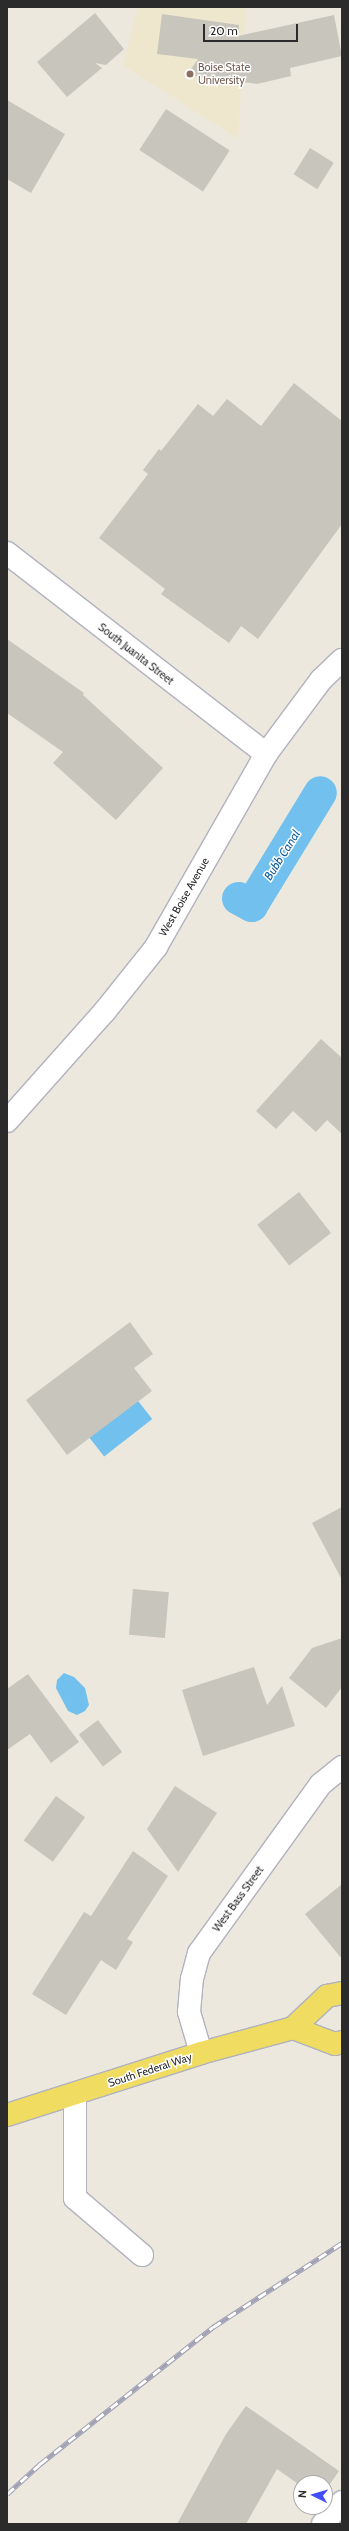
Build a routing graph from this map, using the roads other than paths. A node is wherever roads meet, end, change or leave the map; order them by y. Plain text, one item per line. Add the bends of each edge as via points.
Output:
1 (7, 553) edge
2 (342, 660) edge
3 (266, 754) junction
4 (7, 1120) edge
5 (342, 1767) edge
6 (342, 1993) edge
7 (293, 2028) junction
8 (342, 2042) edge
9 (201, 2053) junction
10 (75, 2095) junction
11 (7, 2114) edge
12 (142, 2255) dead end
13 (342, 2503) edge
14 (323, 2524) edge

1 - 3 street, South Juanita Street
2 - 3 street, West Boise Avenue via 321,680
3 - 4 street, West Boise Avenue via 156,947 105,1011
5 - 9 street, West Bass Street via 321,1784 199,1953 192,1979 189,2012
6 - 7 main road, South Federal Way via 327,1996
7 - 8 main road via 335,2044
7 - 9 main road, South Federal Way
9 - 10 main road, South Federal Way
10 - 11 main road, South Federal Way
10 - 12 street via 75,2198
13 - 14 street

